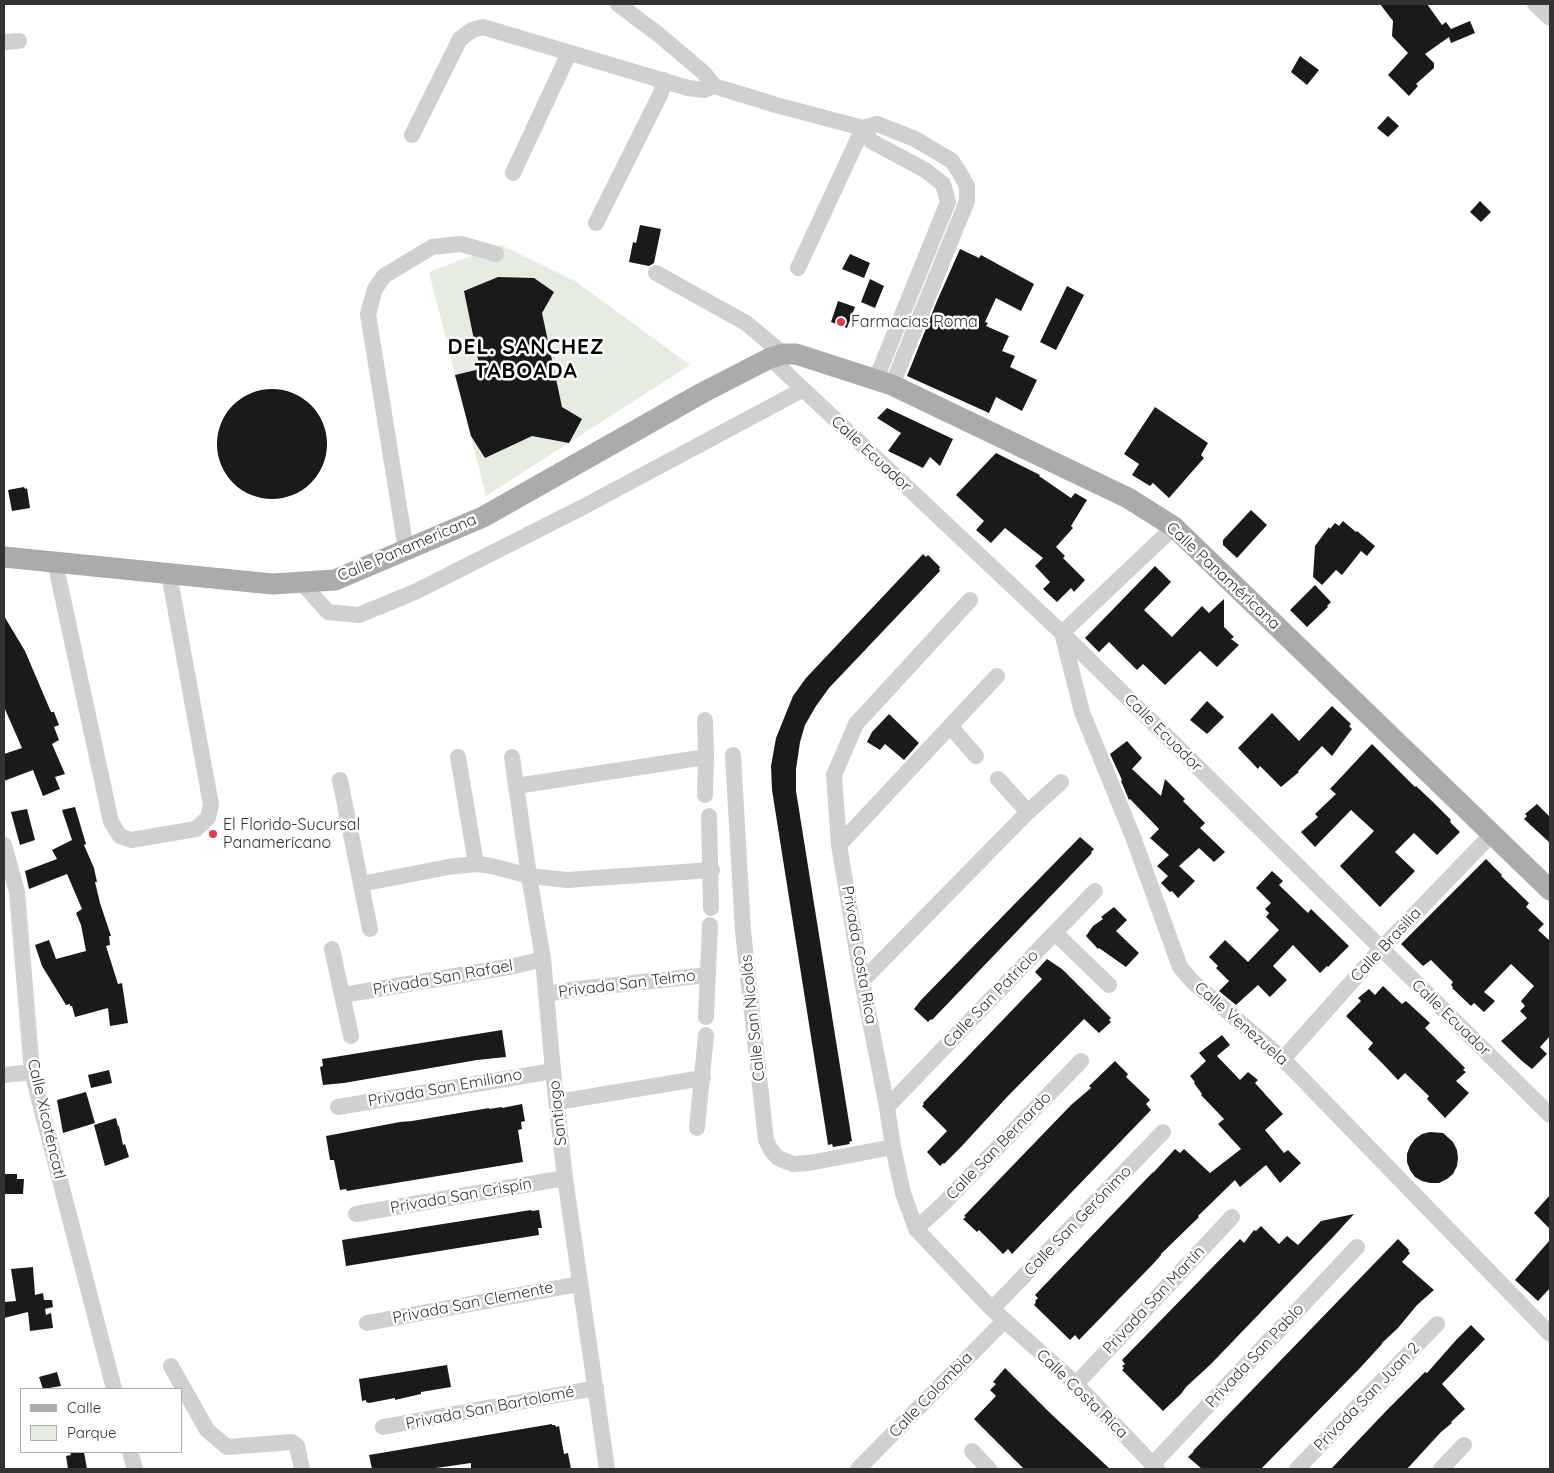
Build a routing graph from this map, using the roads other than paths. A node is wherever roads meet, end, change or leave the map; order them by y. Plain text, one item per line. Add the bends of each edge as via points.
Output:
1 (618, 4) edge
2 (1536, 4) edge
3 (1550, 18) edge
4 (568, 53) junction
5 (664, 80) junction
6 (714, 86) junction
7 (863, 128) junction
8 (412, 135) dead end
9 (514, 173) dead end
10 (967, 201) junction
11 (948, 202) junction
12 (596, 223) dead end
13 (496, 254) dead end
14 (798, 268) dead end
15 (656, 273) dead end
16 (776, 356) junction
17 (884, 382) junction
18 (802, 390) junction
19 (1174, 527) junction
20 (406, 550) junction
21 (4, 558) edge
22 (55, 562) junction
23 (170, 574) junction
24 (301, 582) junction
25 (970, 600) dead end
26 (1062, 633) junction
27 (997, 676) dead end
28 (705, 720) dead end
29 (950, 726) junction
30 (733, 756) dead end
31 (976, 756) dead end
32 (458, 757) dead end
33 (512, 757) dead end
34 (706, 757) junction
35 (998, 779) dead end
36 (340, 780) dead end
37 (1061, 782) dead end
38 (516, 786) junction
39 (705, 795) dead end
40 (1028, 812) junction
41 (709, 816) dead end
42 (1492, 834) junction
43 (4, 845) edge
44 (839, 845) junction
45 (476, 864) junction
46 (712, 870) junction
47 (529, 876) junction
48 (361, 884) junction
49 (1550, 890) edge
50 (1096, 891) dead end
51 (712, 908) dead end
52 (710, 925) dead end
53 (370, 929) dead end
54 (1055, 933) junction
55 (332, 948) dead end
56 (1381, 949) junction
57 (543, 959) junction
58 (708, 975) junction
59 (862, 981) junction
60 (1109, 985) dead end
61 (546, 994) junction
62 (343, 995) junction
63 (706, 1017) dead end
64 (706, 1035) dead end
65 (351, 1036) dead end
66 (1283, 1059) junction
67 (1081, 1061) dead end
68 (553, 1071) junction
69 (32, 1072) junction
70 (4, 1075) edge
71 (703, 1078) junction
72 (557, 1102) junction
73 (338, 1107) dead end
74 (887, 1107) junction
75 (1550, 1115) edge
76 (697, 1128) dead end
77 (1163, 1132) dead end
78 (893, 1147) junction
79 (565, 1178) junction
80 (356, 1214) dead end
81 (1232, 1217) dead end
82 (916, 1230) junction
83 (1357, 1247) dead end
84 (579, 1284) junction
85 (992, 1309) junction
86 (1004, 1321) junction
87 (367, 1323) dead end
88 (1437, 1324) dead end
89 (1550, 1334) edge
90 (171, 1366) dead end
91 (1076, 1384) junction
92 (114, 1388) edge
93 (596, 1388) junction
94 (384, 1427) dead end
95 (1464, 1445) dead end
96 (972, 1451) dead end
97 (130, 1453) edge
98 (1155, 1467) edge
99 (135, 1469) edge
100 (302, 1469) edge
101 (607, 1469) edge
102 (858, 1469) edge
103 (989, 1469) edge
104 (1297, 1469) edge
105 (1441, 1469) edge

1 - 6 street via 704,73
2 - 3 street
4 - 5 street
4 - 8 street via 483,27 472,30 460,40
4 - 9 street
5 - 6 street via 704,90
5 - 12 street
6 - 7 street
7 - 10 street via 877,124 915,139 952,161 967,186
7 - 11 street via 871,141 925,170 943,184
7 - 14 street
10 - 11 street
10 - 17 street
11 - 17 street
13 - 20 street via 461,244 432,248 384,276 376,288 368,314
15 - 16 street, Calle Ecuador via 746,323
16 - 17 main road, Calle Panaméricana via 807,356
16 - 18 street, Calle Ecuador
16 - 20 main road, Calle Panamericana via 702,393 483,517
17 - 19 main road, Calle Panaméricana via 1128,498
18 - 24 street via 417,592 359,615 328,612
18 - 26 street, Calle Ecuador
19 - 26 street
19 - 42 main road, Calle Panaméricana
20 - 24 main road, Calle Panamericana via 335,580
21 - 22 main road, Calle Panamericana
22 - 23 main road, Calle Panamericana
22 - 23 street via 111,822 120,836 131,840 196,829 208,818 211,805
23 - 24 main road, Calle Panamericana via 272,584
25 - 44 street, Privada Costa Rica via 856,724 834,774
26 - 56 street, Calle Ecuador
26 - 66 street, Calle Venezuela via 1082,712 1133,837 1180,967 1194,983
27 - 29 street
28 - 34 street
29 - 31 street
29 - 44 street
30 - 78 street, Calle San Nicolás via 743,931 766,1140 770,1150 778,1158 793,1164
32 - 45 street
33 - 38 street, Santiago
34 - 38 street
34 - 39 street
35 - 40 street
36 - 48 street
37 - 40 street
38 - 47 street, Santiago
40 - 59 street
41 - 46 street
42 - 49 main road, Calle Panaméricana
42 - 56 street, Calle Brasilia
43 - 69 street, Calle Xicoténcatl via 17,892
44 - 59 street, Privada Costa Rica
45 - 47 street
45 - 48 street
46 - 47 street via 567,880
46 - 51 street
47 - 57 street, Santiago
48 - 53 street
50 - 54 street, Calle San Patricio
52 - 58 street
54 - 60 street
54 - 74 street, Calle San Patricio
55 - 62 street
56 - 66 street, Calle Brasilia
56 - 75 street, Calle Ecuador
57 - 61 street, Santiago
57 - 62 street, Privada San Rafael
58 - 61 street, Privada San Telmo
58 - 63 street
59 - 74 street, Privada Costa Rica
61 - 68 street, Santiago
62 - 65 street
64 - 71 street
66 - 89 street, Calle Venezuela
67 - 82 street, Calle San Bernardo
68 - 72 street, Santiago
68 - 73 street, Privada San Emiliano
69 - 70 street
69 - 92 street, Calle Xicoténcatl
71 - 72 street
71 - 76 street
72 - 79 street, Santiago
74 - 78 street, Privada Costa Rica
77 - 85 street, Calle San Gerónimo
78 - 82 street, Privada Costa Rica via 903,1193
79 - 80 street, Privada San Crispín
79 - 84 street, Santiago
81 - 91 street, Privada San Martín
82 - 85 street, Privada Costa Rica
83 - 98 street, Privada San Pablo
84 - 87 street, Privada San Clemente
84 - 93 street, Santiago
85 - 86 street, Privada Costa Rica
86 - 91 street, Calle Costa Rica
86 - 102 street, Calle Colombia
88 - 104 street, Privada San Juan 2
90 - 100 street via 207,1430 227,1447 292,1442 297,1446
91 - 98 street, Calle Costa Rica
93 - 94 street, Privada San Bartolomé
93 - 101 street, Santiago
95 - 105 street
96 - 103 street
97 - 99 street

